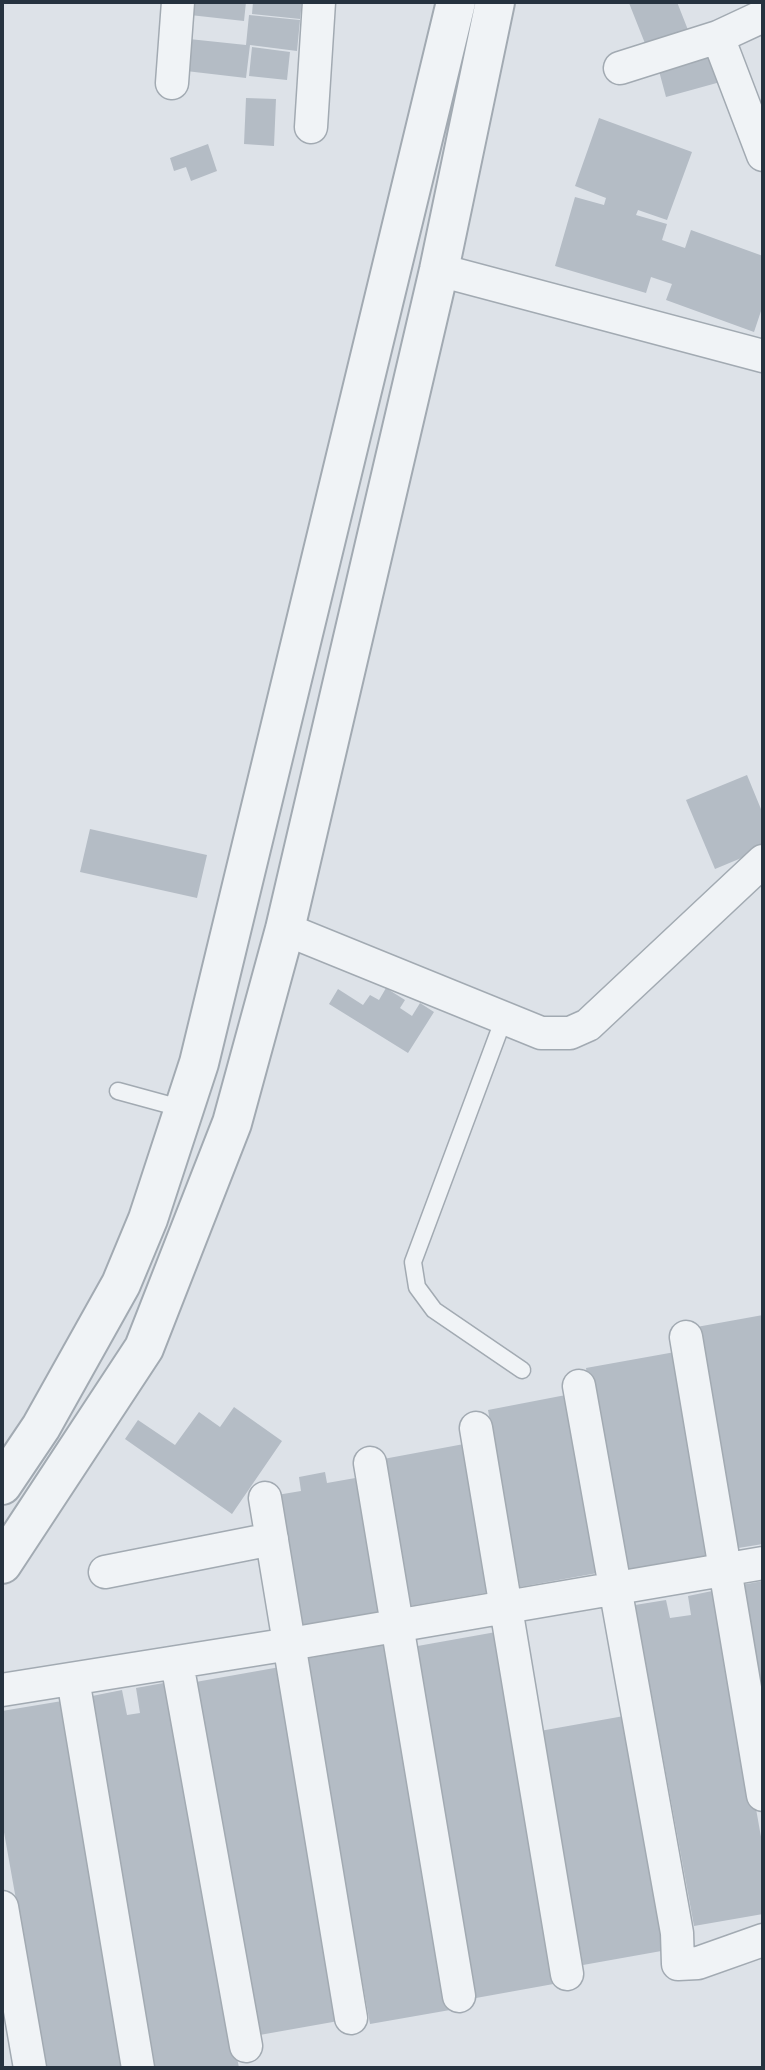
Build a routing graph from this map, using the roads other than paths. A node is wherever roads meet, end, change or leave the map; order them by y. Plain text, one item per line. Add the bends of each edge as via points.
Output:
1 (178, 2) edge
2 (319, 2) edge
3 (456, 2) edge
4 (495, 2) edge
5 (763, 16) edge
6 (718, 37) junction
7 (620, 68) dead end
8 (172, 83) dead end
9 (311, 127) dead end
10 (763, 155) edge
11 (439, 270) junction
12 (763, 356) edge
13 (763, 861) edge
14 (285, 929) junction
15 (504, 1018) junction
16 (118, 1091) dead end
17 (184, 1109) junction
18 (687, 1337) dead end
19 (522, 1370) dead end
20 (579, 1386) dead end
21 (476, 1428) dead end
22 (370, 1464) dead end
23 (2, 1485) edge
24 (265, 1497) dead end
25 (272, 1539) junction
26 (763, 1563) edge
27 (2, 1564) edge
28 (724, 1570) junction
29 (105, 1572) dead end
30 (617, 1588) junction
31 (505, 1608) junction
32 (397, 1626) junction
33 (290, 1644) junction
34 (177, 1663) junction
35 (74, 1679) junction
36 (2, 1690) edge
37 (763, 1795) edge
38 (2, 1907) edge
39 (763, 1940) edge
40 (567, 1974) dead end
41 (459, 1996) dead end
42 (351, 2018) dead end
43 (246, 2046) dead end
44 (30, 2068) edge
45 (138, 2068) edge

1 - 8 street
2 - 9 street
3 - 17 street via 199,1063
4 - 11 street
5 - 6 street
6 - 7 street
6 - 10 street
11 - 12 street
11 - 14 street
13 - 15 street via 588,1026 570,1033 541,1033
14 - 15 street
14 - 27 street via 232,1123 144,1348
15 - 19 lane via 413,1262 417,1287 434,1310
16 - 17 lane
17 - 23 street via 148,1219 121,1283 41,1427
18 - 28 street
20 - 30 street
21 - 31 street
22 - 32 street
24 - 25 street
25 - 29 street
25 - 33 street
26 - 28 street
28 - 30 street
28 - 37 street
30 - 31 street
30 - 39 street via 677,1933 678,1964 698,1963
31 - 32 street
31 - 40 street
32 - 33 street
32 - 41 street
33 - 34 street
33 - 42 street
34 - 35 street
34 - 43 street
35 - 36 street
35 - 45 street
38 - 44 street

